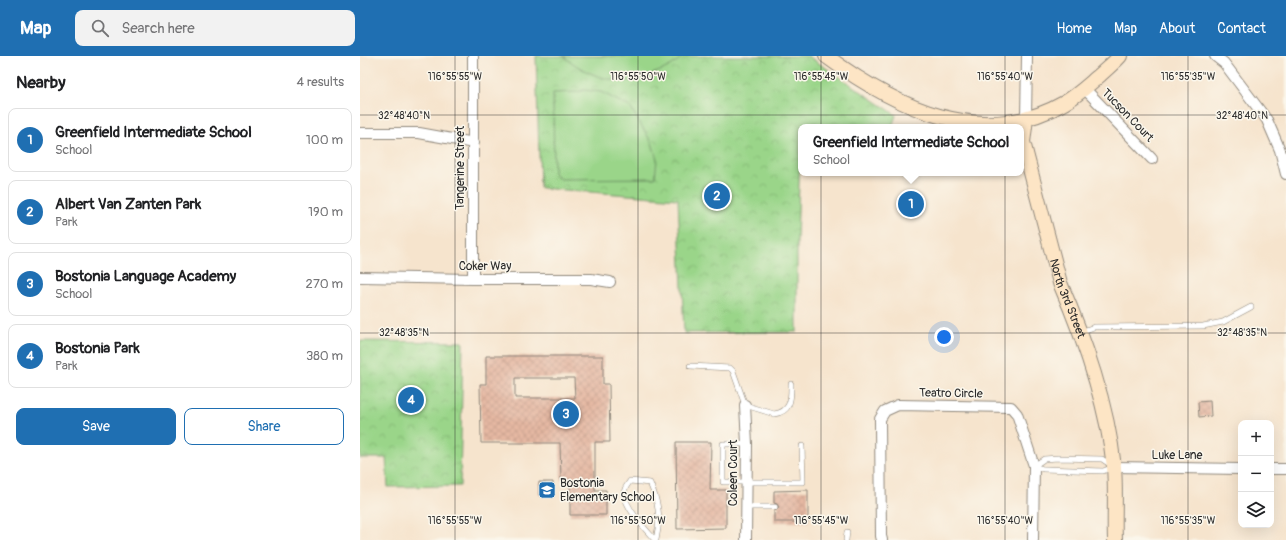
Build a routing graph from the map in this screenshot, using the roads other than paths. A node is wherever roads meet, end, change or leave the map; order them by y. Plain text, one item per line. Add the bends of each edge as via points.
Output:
1 (473, 56) edge
2 (826, 56) edge
3 (1027, 56) edge
4 (1120, 56) edge
5 (1215, 56) edge
6 (1084, 89) junction
7 (1026, 119) junction
8 (960, 124) edge
9 (360, 133) edge
10 (1024, 134) edge
11 (474, 143) junction
12 (1024, 158) edge
13 (1152, 159) dead end
14 (1286, 174) edge
15 (360, 277) edge
16 (473, 279) junction
17 (610, 282) dead end
18 (1251, 307) dead end
19 (1079, 332) junction
20 (690, 366) dead end
21 (791, 384) dead end
22 (745, 405) junction
23 (746, 444) junction
24 (802, 446) dead end
25 (1034, 466) junction
26 (1114, 467) junction
27 (1238, 469) edge
28 (1274, 469) edge
29 (1286, 469) edge
30 (746, 482) junction
31 (746, 506) junction
32 (775, 506) dead end
33 (847, 532) dead end
34 (656, 540) edge
35 (746, 540) edge
36 (846, 540) edge
37 (882, 540) edge
38 (1033, 540) edge
39 (1115, 540) edge

1 - 11 street, Tangerine Street
2 - 8 street via 886,95
3 - 7 street, North 3rd Street
4 - 6 street
5 - 14 street via 1224,63 1267,120 1280,150
6 - 7 street via 1053,109
6 - 13 street, Tucson Court
7 - 8 street
7 - 10 street, North 3rd Street
9 - 11 street via 419,133
11 - 16 street, Tangerine Street
12 - 19 street, North 3rd Street via 1060,282
15 - 16 street, Coker Way
16 - 17 street, Coker Way via 591,279
18 - 19 lane via 1223,322 1202,326 1094,327
19 - 26 street, North 3rd Street via 1105,410
20 - 22 lane via 733,370
21 - 22 lane via 790,404 779,413 774,414
22 - 23 street, Coleen Court
23 - 30 street, Coleen Court
23 - 30 lane via 723,444 723,482
24 - 30 lane via 803,482
25 - 26 lane via 1043,469 1103,471
25 - 26 lane via 1044,460 1083,458 1102,459
25 - 37 street, Teatro Circle via 1017,414 1011,407 898,405 885,412 880,419
25 - 38 street, Teatro Circle
26 - 27 street, Luke Lane
26 - 39 street, North 3rd Street
28 - 29 street
30 - 31 street, Coleen Court
31 - 32 lane
31 - 35 street, Coleen Court
33 - 36 lane
34 - 34 lane via 659,512 657,498 650,483 630,481 625,489 625,500

